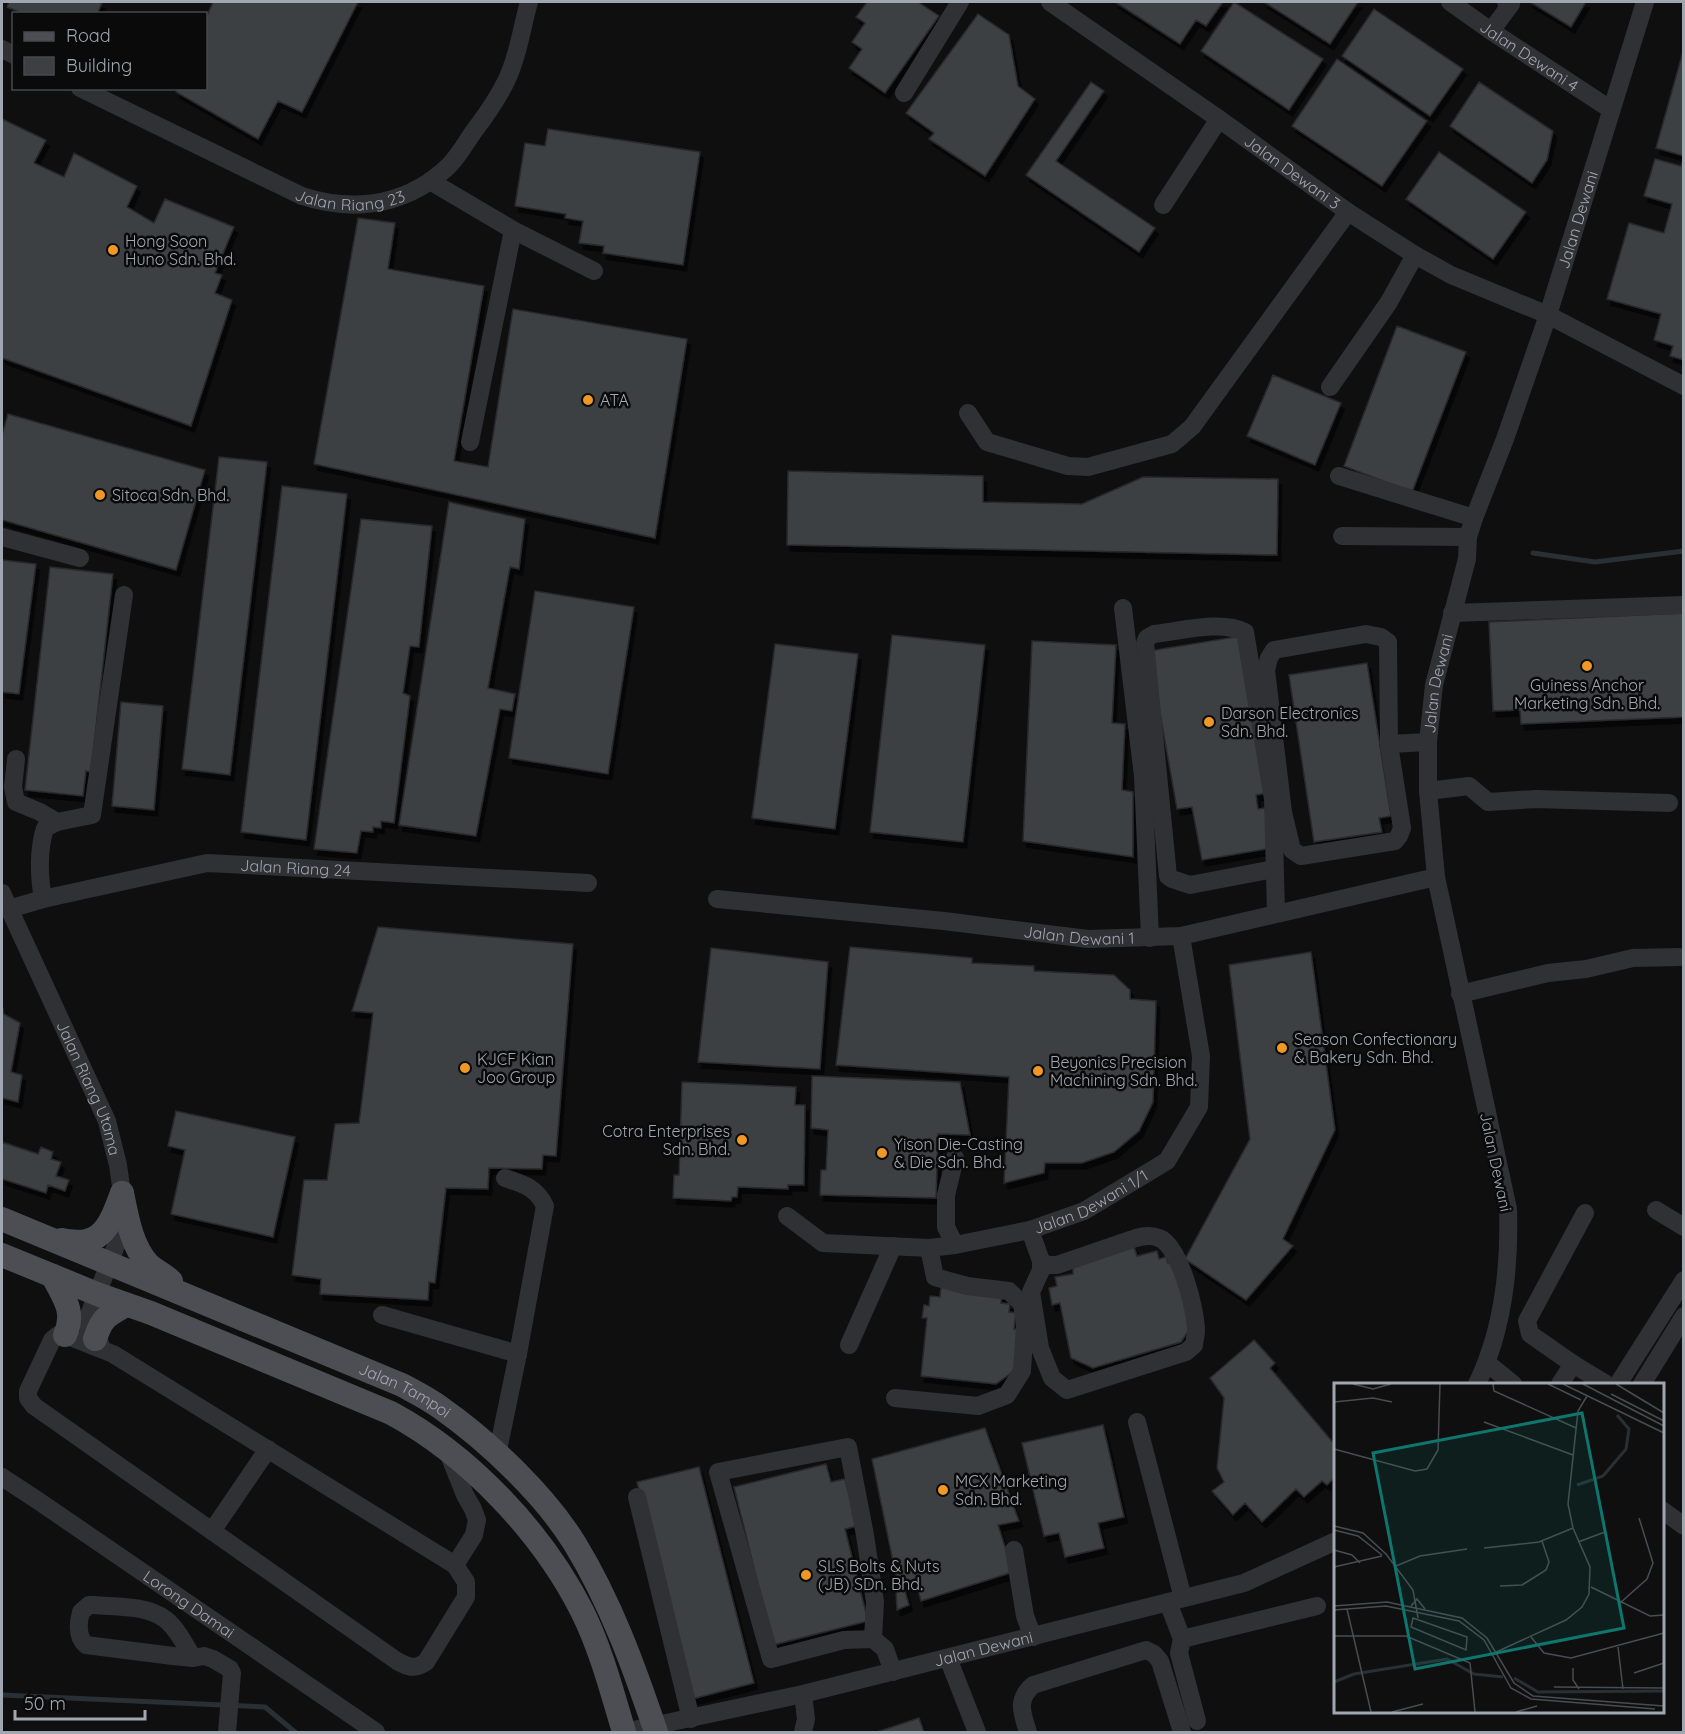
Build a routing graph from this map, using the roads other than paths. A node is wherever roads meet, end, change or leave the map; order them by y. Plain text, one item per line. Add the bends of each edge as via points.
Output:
1 (529, 2) edge
2 (960, 2) edge
3 (1050, 2) edge
4 (1450, 2) edge
5 (1506, 2) edge
6 (1645, 2) edge
7 (1491, 31) junction
8 (84, 90) edge
9 (904, 93) dead end
10 (1611, 109) junction
11 (1219, 118) junction
12 (430, 181) junction
13 (1163, 205) dead end
14 (1348, 212) junction
15 (513, 230) junction
16 (1415, 255) junction
17 (594, 271) dead end
18 (1548, 315) junction
19 (1683, 386) edge
20 (1330, 387) dead end
21 (968, 413) dead end
22 (470, 442) dead end
23 (1339, 476) dead end
24 (1474, 518) junction
25 (1342, 536) dead end
26 (2, 537) edge
27 (1468, 537) junction
28 (80, 558) dead end
29 (124, 595) dead end
30 (1683, 604) edge
31 (1123, 608) dead end
32 (1452, 613) junction
33 (1428, 742) junction
34 (1389, 744) junction
35 (16, 759) dead end
36 (1428, 791) junction
37 (1669, 802) dead end
38 (57, 822) junction
39 (1274, 870) junction
40 (1436, 877) junction
41 (588, 883) dead end
42 (43, 899) junction
43 (717, 899) dead end
44 (5, 901) edge
45 (1276, 913) junction
46 (1181, 936) junction
47 (1150, 938) junction
48 (1679, 957) dead end
49 (1460, 994) junction
50 (955, 1158) dead end
51 (505, 1178) dead end
52 (122, 1193) junction
53 (1656, 1210) dead end
54 (1584, 1213) dead end
55 (787, 1216) dead end
56 (2, 1219) edge
57 (1683, 1227) edge
58 (1030, 1230) junction
59 (53, 1240) junction
60 (955, 1245) junction
61 (893, 1246) junction
62 (929, 1248) junction
63 (2, 1255) edge
64 (1041, 1261) junction
65 (110, 1265) junction
66 (53, 1276) junction
67 (1683, 1280) edge
68 (97, 1294) junction
69 (191, 1296) junction
70 (126, 1305) junction
71 (382, 1315) dead end
72 (1683, 1316) edge
73 (64, 1335) junction
74 (849, 1345) dead end
75 (104, 1346) junction
76 (518, 1354) junction
77 (1487, 1363) junction
78 (1573, 1364) junction
79 (1477, 1383) edge
80 (1513, 1383) edge
81 (1561, 1383) edge
82 (1604, 1383) edge
83 (1619, 1383) edge
84 (1643, 1383) edge
85 (895, 1398) dead end
86 (1137, 1422) dead end
87 (268, 1449) junction
88 (446, 1449) junction
89 (496, 1455) junction
90 (2, 1478) edge
91 (637, 1497) dead end
92 (1664, 1512) edge
93 (1683, 1526) edge
94 (212, 1531) junction
95 (1334, 1541) edge
96 (1014, 1550) dead end
97 (455, 1565) junction
98 (1176, 1600) junction
99 (1317, 1606) dead end
100 (1033, 1637) junction
101 (873, 1639) junction
102 (1182, 1639) junction
103 (193, 1658) junction
104 (948, 1658) junction
105 (893, 1672) junction
106 (803, 1694) junction
107 (692, 1719) junction
108 (1197, 1721) dead end
109 (654, 1729) edge
110 (227, 1732) edge
111 (376, 1732) edge
112 (624, 1732) edge
113 (803, 1732) edge
114 (977, 1732) edge
115 (1028, 1732) edge
116 (1182, 1732) edge

1 - 12 street, Jalan Riang 23 via 509,75 494,105 452,163
2 - 9 street
3 - 11 street, Jalan Dewani 3
4 - 7 street, Jalan Dewani 4
5 - 7 street via 1510,4
6 - 10 street, Jalan Dewani
7 - 10 street, Jalan Dewani 4
8 - 12 street, Jalan Riang 23 via 261,178 322,202 351,206 384,202 407,195
10 - 18 street, Jalan Dewani
11 - 13 street
11 - 14 street, Jalan Dewani 3
12 - 15 street
14 - 16 street, Jalan Dewani 3
14 - 21 street via 1192,427 1172,444 1088,468 1068,466 987,442
15 - 17 street
15 - 22 street
16 - 18 street, Jalan Dewani 3 via 1451,275
16 - 20 street via 1389,302
18 - 19 street, Jalan Dewani 3
18 - 24 street, Jalan Dewani
23 - 24 street
24 - 27 street, Jalan Dewani
25 - 27 street
26 - 28 street
27 - 32 street, Jalan Dewani via 1467,559
29 - 38 street via 92,815
30 - 32 street
31 - 47 street via 1143,776
32 - 33 street, Jalan Dewani via 1434,685
33 - 34 street
33 - 36 street, Jalan Dewani
34 - 34 street via 1388,642 1366,634 1274,650 1266,670 1283,812 1292,850 1301,856 1395,841 1400,836
35 - 38 street via 16,802
36 - 37 street via 1469,786 1488,802
36 - 40 street, Jalan Dewani
38 - 42 street via 45,828 41,841
39 - 39 street via 1273,799 1245,632 1223,626 1154,633 1145,644 1168,876 1190,885
39 - 45 street
40 - 45 street, Jalan Dewani 1
40 - 49 street, Jalan Dewani
41 - 42 street, Jalan Riang 24 via 207,863
42 - 44 street, Jalan Riang 24
43 - 47 street, Jalan Dewani 1 via 1088,939
44 - 52 street, Jalan Riang Utama via 106,1121
45 - 46 street, Jalan Dewani 1
46 - 47 street, Jalan Dewani 1
46 - 58 street, Jalan Dewani 1/1 via 1201,1056 1199,1107 1167,1161 1084,1210
48 - 49 street via 1633,958
49 - 77 street, Jalan Dewani via 1508,1209 1505,1292
50 - 60 street via 946,1195 946,1227
51 - 76 street via 530,1186 545,1206
52 - 59 main road via 102,1233 86,1241
52 - 65 street, Jalan Riang Utama via 119,1238
52 - 69 main road via 130,1231 144,1258
53 - 57 street
54 - 78 street via 1527,1321 1530,1334
55 - 61 street, Jalan Dewani 1/1 via 823,1243
56 - 59 main road, Jalan Tampoi
58 - 60 street, Jalan Dewani 1/1
58 - 64 street
59 - 65 main road, Jalan Tampoi
60 - 62 street, Jalan Dewani 1/1
61 - 62 street, Jalan Dewani 1/1
61 - 74 street
62 - 85 street via 935,1277 1009,1291 1022,1305 1022,1371 1007,1395 978,1406
63 - 66 main road, Jalan Tampoi
64 - 64 street via 1057,1265 1136,1238 1159,1238 1172,1248 1188,1287 1196,1330 1194,1345 1186,1352 1067,1390 1052,1378 1040,1348 1031,1292
65 - 68 street, Jalan Riang Utama
65 - 69 main road, Jalan Tampoi
66 - 68 main road, Jalan Tampoi
66 - 73 main road via 70,1316
67 - 83 street
68 - 70 main road, Jalan Tampoi
68 - 75 street, Jalan Riang Utama via 87,1320 89,1331
69 - 89 main road, Jalan Tampoi via 402,1385 441,1408
70 - 75 main road via 100,1324
70 - 88 main road, Jalan Tampoi via 391,1413
71 - 76 street
72 - 84 street
73 - 75 street
73 - 94 street via 52,1340 28,1391 33,1406
75 - 87 street
76 - 89 street
77 - 79 street, Jalan Dewani
77 - 80 street
78 - 81 street
78 - 82 street
86 - 98 street
87 - 94 street
87 - 97 street
88 - 97 street via 477,1520 474,1535
88 - 112 main road, Jalan Tampoi via 519,1517 552,1560 582,1612
89 - 109 main road, Jalan Tampoi via 538,1496 574,1543 629,1653
90 - 111 street, Lorong Damai
91 - 107 street
92 - 93 street
94 - 97 street via 409,1668 426,1662 466,1597 466,1582
95 - 98 street, Jalan Dewani via 1244,1583
96 - 100 street via 1025,1616
98 - 100 street, Jalan Dewani
98 - 102 street
99 - 102 street
100 - 104 street, Jalan Dewani
101 - 101 street via 844,1640 771,1659 718,1472 848,1447 875,1602
101 - 105 street via 885,1649
102 - 108 street via 1179,1653
103 - 103 street via 86,1645 80,1638 81,1612 94,1605 145,1610 164,1619
103 - 110 street via 213,1659 232,1673
104 - 105 street, Jalan Dewani
104 - 114 street
105 - 106 street, Jalan Dewani
106 - 107 street, Jalan Dewani
106 - 113 street
107 - 109 street, Jalan Dewani
109 - 112 street, Jalan Dewani
115 - 116 street via 1022,1710 1024,1692 1033,1685 1146,1650 1160,1661

